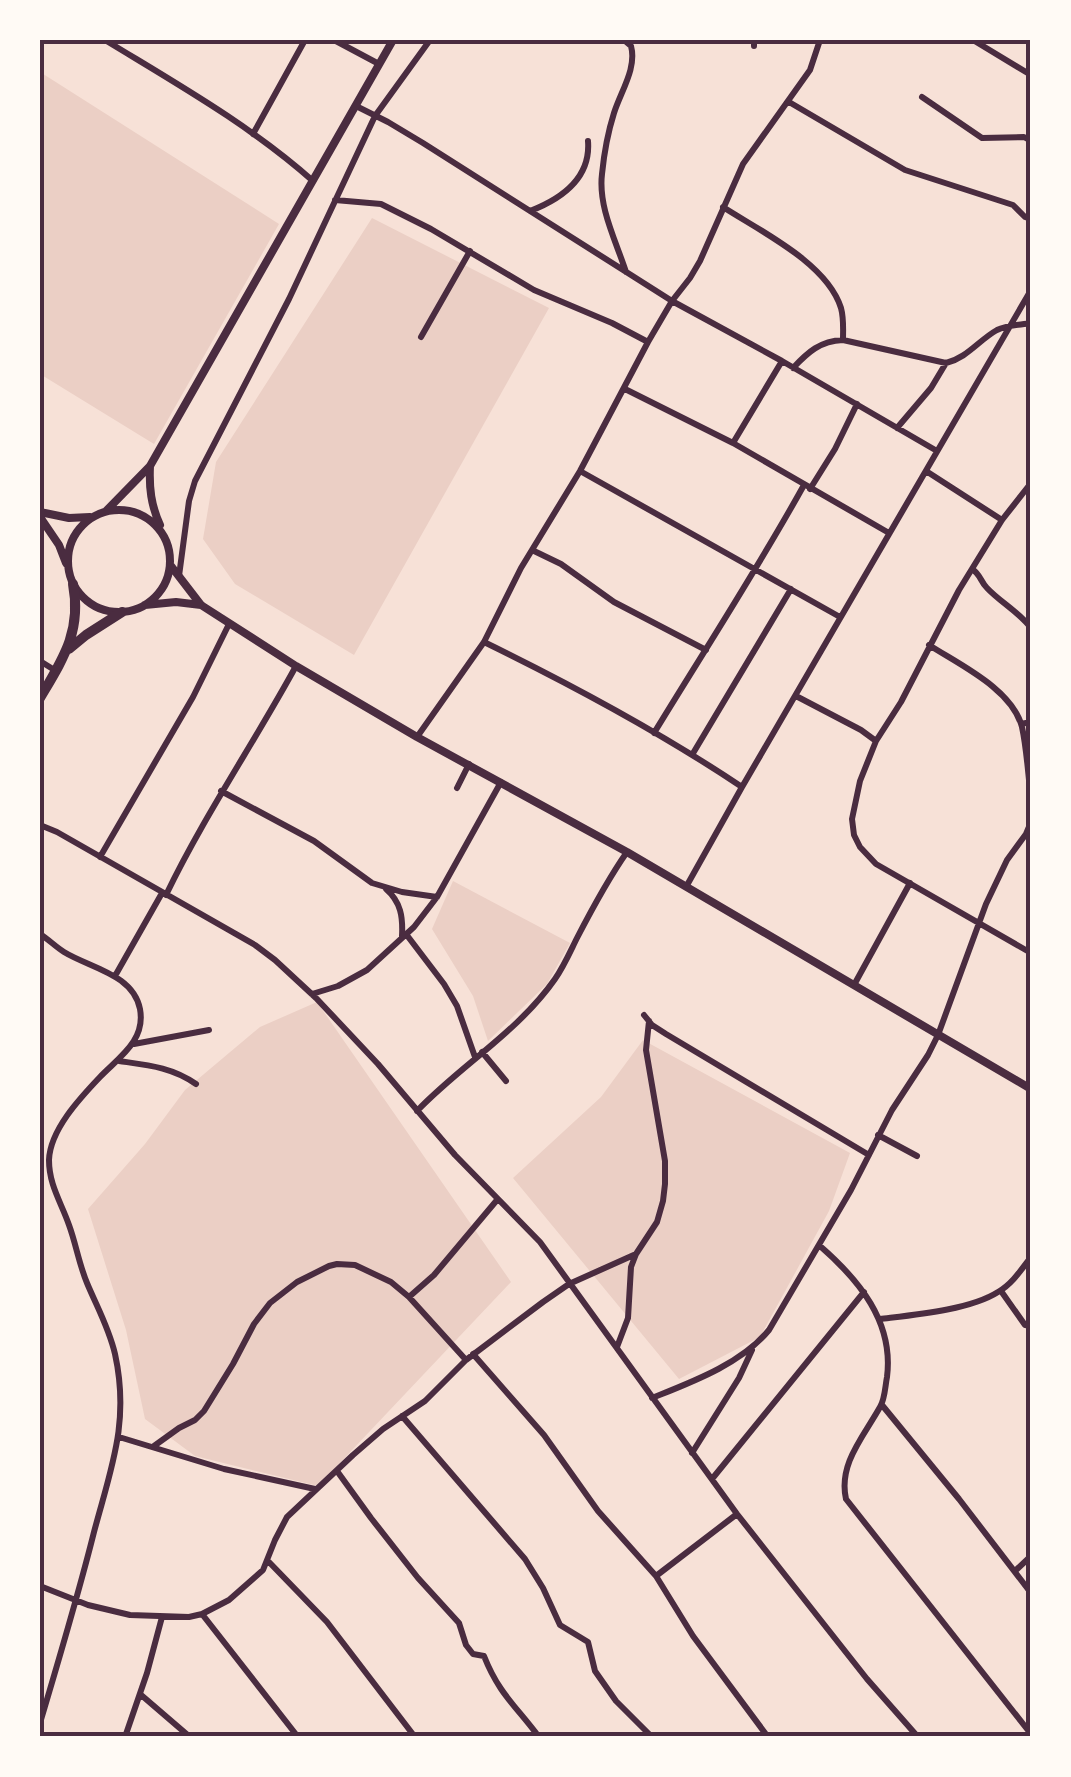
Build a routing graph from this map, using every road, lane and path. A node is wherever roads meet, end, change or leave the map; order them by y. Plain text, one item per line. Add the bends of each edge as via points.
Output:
1 (105, 40) edge
2 (305, 40) edge
3 (334, 40) edge
4 (394, 40) edge
5 (430, 40) edge
6 (624, 40) edge
7 (820, 40) edge
8 (973, 40) edge
9 (379, 64) junction
10 (1031, 75) edge
11 (922, 97) dead end
12 (789, 102) junction
13 (356, 106) junction
14 (375, 116) junction
15 (253, 134) junction
16 (1031, 141) edge
17 (588, 142) dead end
18 (313, 181) junction
19 (335, 200) junction
20 (723, 207) junction
21 (529, 211) junction
22 (1031, 218) edge
23 (470, 251) junction
24 (626, 272) junction
25 (1031, 290) edge
26 (672, 301) junction
27 (1031, 323) edge
28 (1009, 326) junction
29 (421, 337) dead end
30 (843, 340) junction
31 (648, 342) junction
32 (782, 361) junction
33 (946, 363) junction
34 (793, 368) junction
35 (624, 388) junction
36 (857, 404) junction
37 (898, 428) junction
38 (733, 443) junction
39 (936, 451) junction
40 (150, 466) junction
41 (580, 470) junction
42 (926, 471) junction
43 (1031, 484) edge
44 (807, 487) junction
45 (1022, 496) junction
46 (1031, 501) edge
47 (106, 511) junction
48 (40, 514) edge
49 (94, 516) junction
50 (1002, 520) junction
51 (889, 533) junction
52 (164, 536) junction
53 (532, 550) junction
54 (171, 566) junction
55 (972, 568) junction
56 (753, 569) junction
57 (69, 572) junction
58 (178, 577) junction
59 (73, 584) junction
60 (791, 589) junction
61 (201, 604) junction
62 (145, 605) junction
63 (122, 612) junction
64 (840, 617) junction
65 (229, 624) junction
66 (1031, 628) edge
67 (484, 642) junction
68 (930, 646) junction
69 (68, 650) junction
70 (706, 650) junction
71 (1031, 654) edge
72 (40, 661) edge
73 (296, 666) junction
74 (1031, 667) edge
75 (56, 672) junction
76 (796, 696) junction
77 (40, 698) edge
78 (1031, 722) edge
79 (1021, 724) junction
80 (654, 733) junction
81 (418, 737) junction
82 (876, 741) junction
83 (692, 755) junction
84 (469, 764) junction
85 (501, 782) junction
86 (742, 787) junction
87 (457, 788) dead end
88 (221, 792) junction
89 (1031, 798) edge
90 (1031, 822) edge
91 (40, 825) edge
92 (1028, 836) edge
93 (627, 852) junction
94 (100, 857) junction
95 (910, 883) junction
96 (381, 886) junction
97 (686, 887) junction
98 (164, 894) junction
99 (437, 897) junction
100 (978, 923) junction
101 (40, 934) edge
102 (404, 935) junction
103 (1031, 953) edge
104 (115, 976) junction
105 (854, 985) junction
106 (312, 994) junction
107 (209, 1030) dead end
108 (938, 1035) junction
109 (132, 1044) junction
110 (479, 1054) junction
111 (117, 1061) junction
112 (506, 1081) dead end
113 (196, 1084) dead end
114 (1031, 1089) edge
115 (417, 1111) junction
116 (878, 1135) junction
117 (868, 1155) junction
118 (917, 1156) dead end
119 (497, 1200) junction
120 (820, 1246) junction
121 (636, 1254) junction
122 (1031, 1257) edge
123 (569, 1284) junction
124 (1000, 1291) junction
125 (864, 1292) junction
126 (409, 1297) junction
127 (880, 1319) junction
128 (1031, 1326) edge
129 (617, 1348) junction
130 (752, 1348) junction
131 (469, 1357) junction
132 (652, 1398) junction
133 (882, 1405) junction
134 (402, 1416) junction
135 (119, 1437) junction
136 (154, 1446) junction
137 (692, 1454) junction
138 (337, 1471) junction
139 (712, 1479) junction
140 (316, 1489) junction
141 (737, 1514) junction
142 (1031, 1556) edge
143 (268, 1560) junction
144 (1016, 1572) junction
145 (656, 1576) junction
146 (40, 1586) edge
147 (1031, 1593) edge
148 (76, 1601) junction
149 (202, 1614) junction
150 (162, 1616) junction
151 (140, 1694) junction
152 (40, 1722) edge
153 (1031, 1734) edge
154 (126, 1737) edge
155 (190, 1737) edge
156 (298, 1737) edge
157 (416, 1737) edge
158 (539, 1737) edge
159 (652, 1737) edge
160 (768, 1737) edge
161 (918, 1737) edge

1 - 15 street
2 - 15 street
3 - 9 street
4 - 9 street
5 - 14 street
6 - 24 street via 633,60 614,116 601,190
7 - 12 street
8 - 10 street
9 - 13 street
11 - 16 street via 982,138
12 - 20 street via 744,164
12 - 22 street via 906,170 1013,204
13 - 14 street
13 - 18 street
14 - 19 street
14 - 21 street
15 - 18 street
17 - 21 street via 572,188
18 - 40 street
19 - 23 street via 381,204
19 - 58 street via 196,481
20 - 26 street via 700,261
20 - 30 street via 816,272 840,304
21 - 24 street
23 - 29 street
23 - 31 street via 534,290
24 - 26 street
25 - 28 street
26 - 31 street
26 - 32 street
27 - 28 street
28 - 33 street
28 - 39 street
30 - 33 street
30 - 34 street via 819,345
31 - 35 street
32 - 34 street
32 - 38 street
33 - 37 street
34 - 36 street
35 - 38 street
35 - 41 street
36 - 37 street
36 - 44 street
37 - 39 street
38 - 44 street
39 - 42 street
40 - 47 street
40 - 52 street via 152,508
41 - 53 street
41 - 56 street
42 - 50 street
42 - 51 street
43 - 45 street
44 - 51 street
44 - 56 street
45 - 46 street
45 - 50 street
47 - 49 street
47 - 52 street via 140,514
48 - 49 street
48 - 57 street
49 - 57 street via 72,540
50 - 55 street
51 - 64 street
52 - 54 street
53 - 67 street
53 - 70 street
54 - 58 street
54 - 62 street via 158,595
55 - 66 street
55 - 68 street
56 - 60 street
56 - 70 street
57 - 59 street
58 - 61 street
59 - 63 street via 103,609
59 - 69 highway via 77,603
60 - 64 street
60 - 83 street
61 - 62 street
61 - 65 street
62 - 63 street
63 - 69 highway
64 - 76 street
65 - 73 street
65 - 94 street
67 - 80 street
67 - 81 street
68 - 79 street via 988,682
68 - 82 street
69 - 75 highway
70 - 80 street
71 - 74 street
72 - 75 street
73 - 81 street
73 - 88 street
75 - 77 highway
76 - 82 street
76 - 86 street
78 - 79 street
79 - 89 street
80 - 83 street
81 - 84 street
82 - 95 street via 855,798 854,835 876,864
83 - 86 street
84 - 85 street
84 - 87 street
85 - 93 street
85 - 99 street
86 - 97 street
88 - 96 street
88 - 98 street
90 - 92 street
91 - 94 street
92 - 100 street via 1007,860
93 - 97 street
93 - 110 street via 555,980
94 - 98 street
95 - 100 street
95 - 105 street
96 - 99 street
96 - 102 street via 398,902
97 - 105 street
98 - 104 street
98 - 106 street via 255,946
99 - 102 street
100 - 103 street
100 - 108 street
101 - 104 street
102 - 106 street via 366,970
102 - 110 street via 444,984
104 - 109 street via 140,1008
105 - 108 street
106 - 115 street
107 - 109 street
108 - 114 street
108 - 116 street
109 - 111 street
110 - 112 street
110 - 115 street
111 - 113 street via 167,1069
111 - 135 street via 66,1118 49,1157 52,1187 115,1354
115 - 119 street
116 - 117 street
116 - 118 street
117 - 120 street
117 - 121 street via 646,1018 665,1184 656,1222
119 - 123 street via 540,1242
119 - 126 street
120 - 125 street
120 - 130 street
121 - 123 street
121 - 129 street
122 - 124 street
123 - 129 street
123 - 131 street
124 - 127 street via 930,1313
124 - 128 street
125 - 127 street
125 - 139 street
126 - 131 street
126 - 136 street via 350,1264 297,1282 254,1324 204,1411
127 - 133 street via 888,1372
129 - 132 street
130 - 132 street
130 - 137 street
131 - 134 street
131 - 145 street via 544,1434 598,1512
132 - 137 street
133 - 144 street
133 - 153 street via 847,1466 846,1498
134 - 138 street
134 - 159 street via 525,1559 560,1625 588,1642 595,1671
135 - 136 street
135 - 148 street
136 - 140 street
137 - 139 street
138 - 140 street
138 - 158 street via 459,1622 466,1645 484,1656 503,1694
139 - 141 street
140 - 143 street via 288,1516
141 - 145 street
141 - 161 street
142 - 144 street
143 - 149 street via 229,1600
143 - 157 street via 328,1622
144 - 147 street
145 - 160 street
146 - 148 street
148 - 150 street
148 - 152 street
149 - 150 street
149 - 156 street
150 - 151 street
151 - 154 street
151 - 155 street

